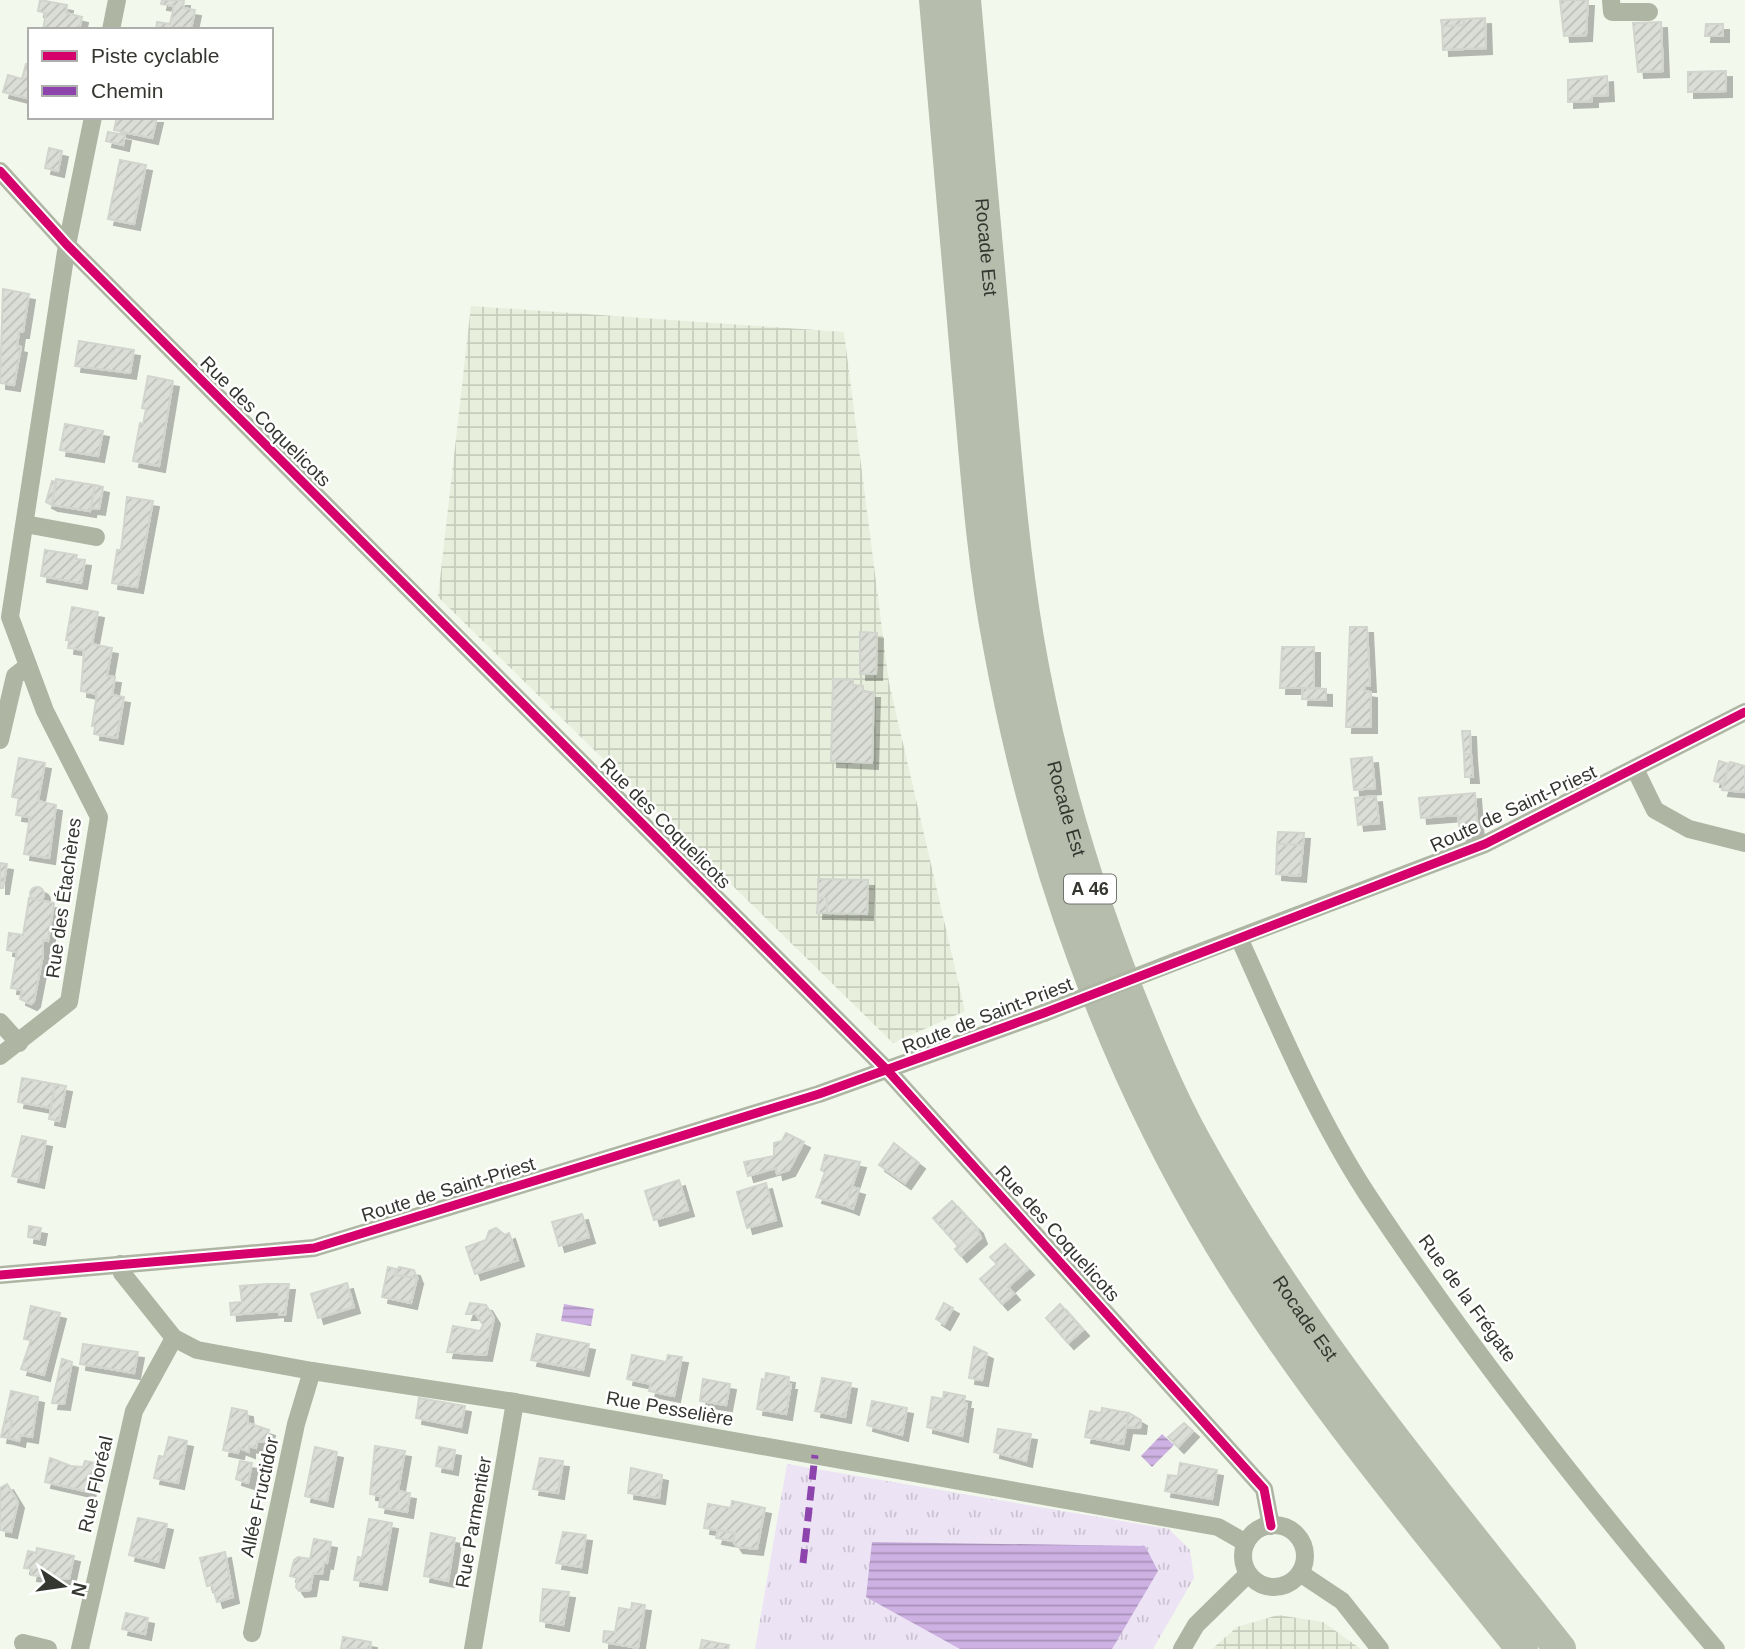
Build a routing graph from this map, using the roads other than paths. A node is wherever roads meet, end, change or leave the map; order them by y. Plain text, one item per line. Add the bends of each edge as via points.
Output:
1 (117, 0) edge
2 (935, 0) edge
3 (965, 0) edge
4 (1611, 0) edge
5 (1649, 12) dead end
6 (111, 28) edge
7 (93, 119) edge
8 (0, 171) edge
9 (68, 245) junction
10 (25, 524) junction
11 (96, 537) dead end
12 (28, 666) junction
13 (1745, 712) edge
14 (0, 740) edge
15 (1635, 769) junction
16 (1745, 843) edge
17 (1239, 938) junction
18 (0, 1022) edge
19 (19, 1043) junction
20 (0, 1056) edge
21 (888, 1071) junction
22 (120, 1264) junction
23 (0, 1275) edge
24 (174, 1338) junction
25 (312, 1371) junction
26 (515, 1402) junction
27 (1271, 1526) junction
28 (1246, 1543) junction
29 (1300, 1573) junction
30 (1248, 1574) junction
31 (251, 1633) dead end
32 (23, 1643) dead end
33 (48, 1649) edge
34 (80, 1649) edge
35 (472, 1649) edge
36 (1182, 1649) edge
37 (1380, 1649) edge
38 (1522, 1649) edge
39 (1560, 1649) edge
40 (1716, 1649) edge

1 - 6 street
2 - 38 highway, Rocade Est / A 46 via 982,539 1021,753 1076,940 1165,1145 1220,1244 1357,1442
3 - 39 highway, Rocade Est / A 46 via 1013,534 1028,641 1077,851 1106,936 1152,1051 1194,1139 1245,1229 1368,1407
4 - 5 street via 1612,12
7 - 9 street, Rue des Étachères
8 - 9 street, Rue des Coquelicots
9 - 10 street, Rue des Étachères
9 - 21 street, Rue des Coquelicots
10 - 11 street
10 - 12 street, Rue des Étachères via 10,617
12 - 14 street via 15,676
12 - 19 street, Rue des Étachères via 45,711 99,817 69,1002
13 - 15 street, Route de Saint-Priest
15 - 16 street via 1655,810 1674,823
15 - 17 street, Route de Saint-Priest via 1485,844
17 - 21 street, Route de Saint-Priest, bridge
17 - 40 street, Rue de la Frégate via 1308,1091 1367,1192 1535,1427
18 - 19 street
19 - 20 street, Rue des Étachères
21 - 22 street, Route de Saint-Priest via 314,1248
21 - 27 street, Rue des Coquelicots via 1265,1489
22 - 23 street, Route de Saint-Priest
22 - 24 street, Rue Pesselière via 122,1273
24 - 25 street, Rue Pesselière via 197,1349
24 - 34 street, Rue Floréal via 134,1411
25 - 26 street, Rue Pesselière
25 - 31 street, Allée Fructidor via 296,1424
26 - 28 street, Rue Pesselière via 1218,1527
26 - 35 street, Rue Parmentier
27 - 28 street via 1261,1528
27 - 29 street via 1297,1536 1305,1554
28 - 30 street via 1243,1559
29 - 30 street via 1293,1581 1275,1587 1264,1586
29 - 37 street via 1342,1601
30 - 36 street via 1196,1625
32 - 33 street

